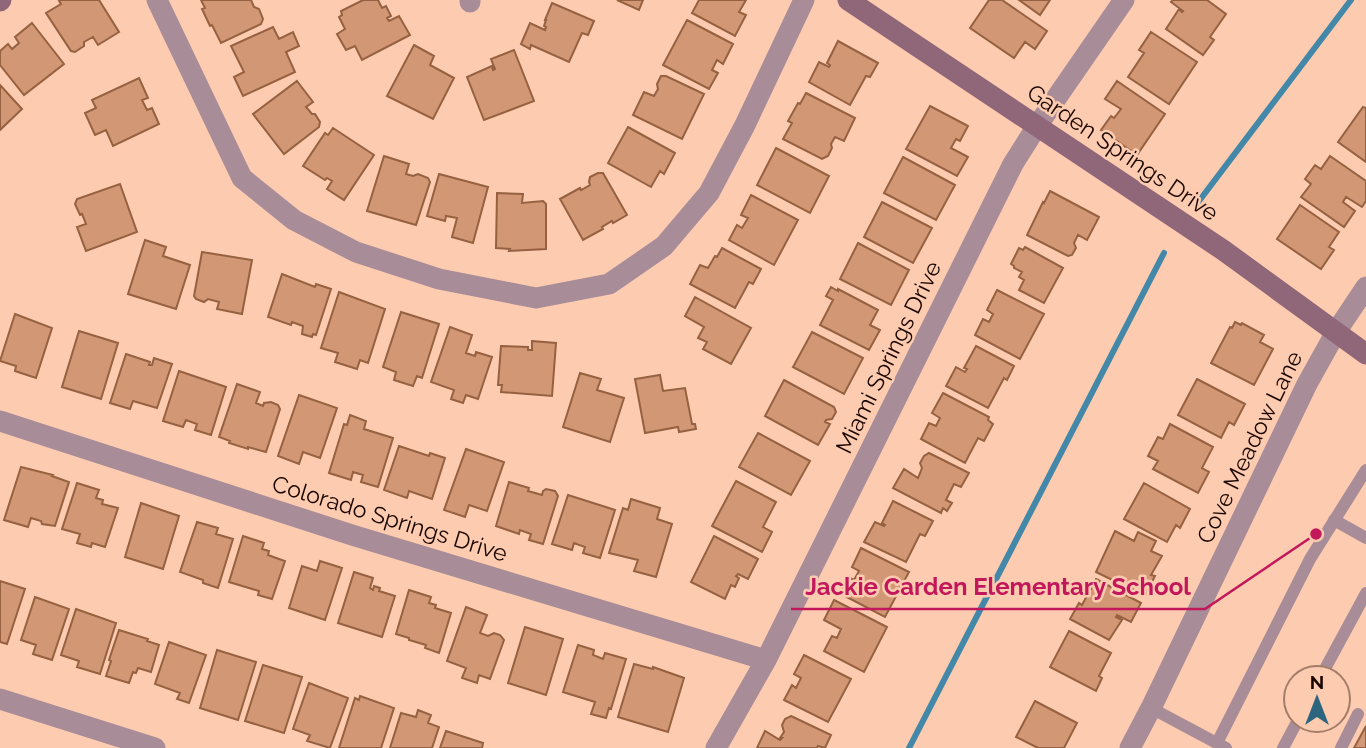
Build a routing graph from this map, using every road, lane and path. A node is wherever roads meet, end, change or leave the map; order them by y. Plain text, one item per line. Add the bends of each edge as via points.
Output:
1 (157, 0) edge
2 (804, 0) edge
3 (848, 0) edge
4 (1124, 0) edge
5 (1037, 126) junction
6 (1366, 287) edge
7 (1336, 332) junction
8 (1366, 354) edge
9 (0, 421) edge
10 (1366, 470) edge
11 (1334, 520) junction
12 (1366, 538) edge
13 (1366, 593) edge
14 (766, 660) junction
15 (1328, 664) edge
16 (0, 699) edge
17 (1150, 708) junction
18 (1358, 714) dead end
19 (1222, 746) edge
20 (155, 748) edge
21 (716, 748) edge
22 (1130, 748) edge
23 (1341, 748) edge

1 - 2 street via 243,178 294,220 356,252 439,279 536,298 608,284 664,246 709,193
3 - 5 street, Garden Springs Drive
4 - 5 street, Miami Springs Drive
5 - 7 street, Garden Springs Drive
5 - 14 street, Miami Springs Drive via 1013,164
6 - 7 street, Cove Meadow Lane
7 - 8 street, Garden Springs Drive
7 - 17 street, Cove Meadow Lane
9 - 14 street, Colorado Springs Drive via 352,535
10 - 11 lane
11 - 12 lane
11 - 19 lane via 1310,559
13 - 15 lane
14 - 21 street, Miami Springs Drive
16 - 20 street
17 - 19 lane
17 - 22 street, Cove Meadow Lane
18 - 23 lane

